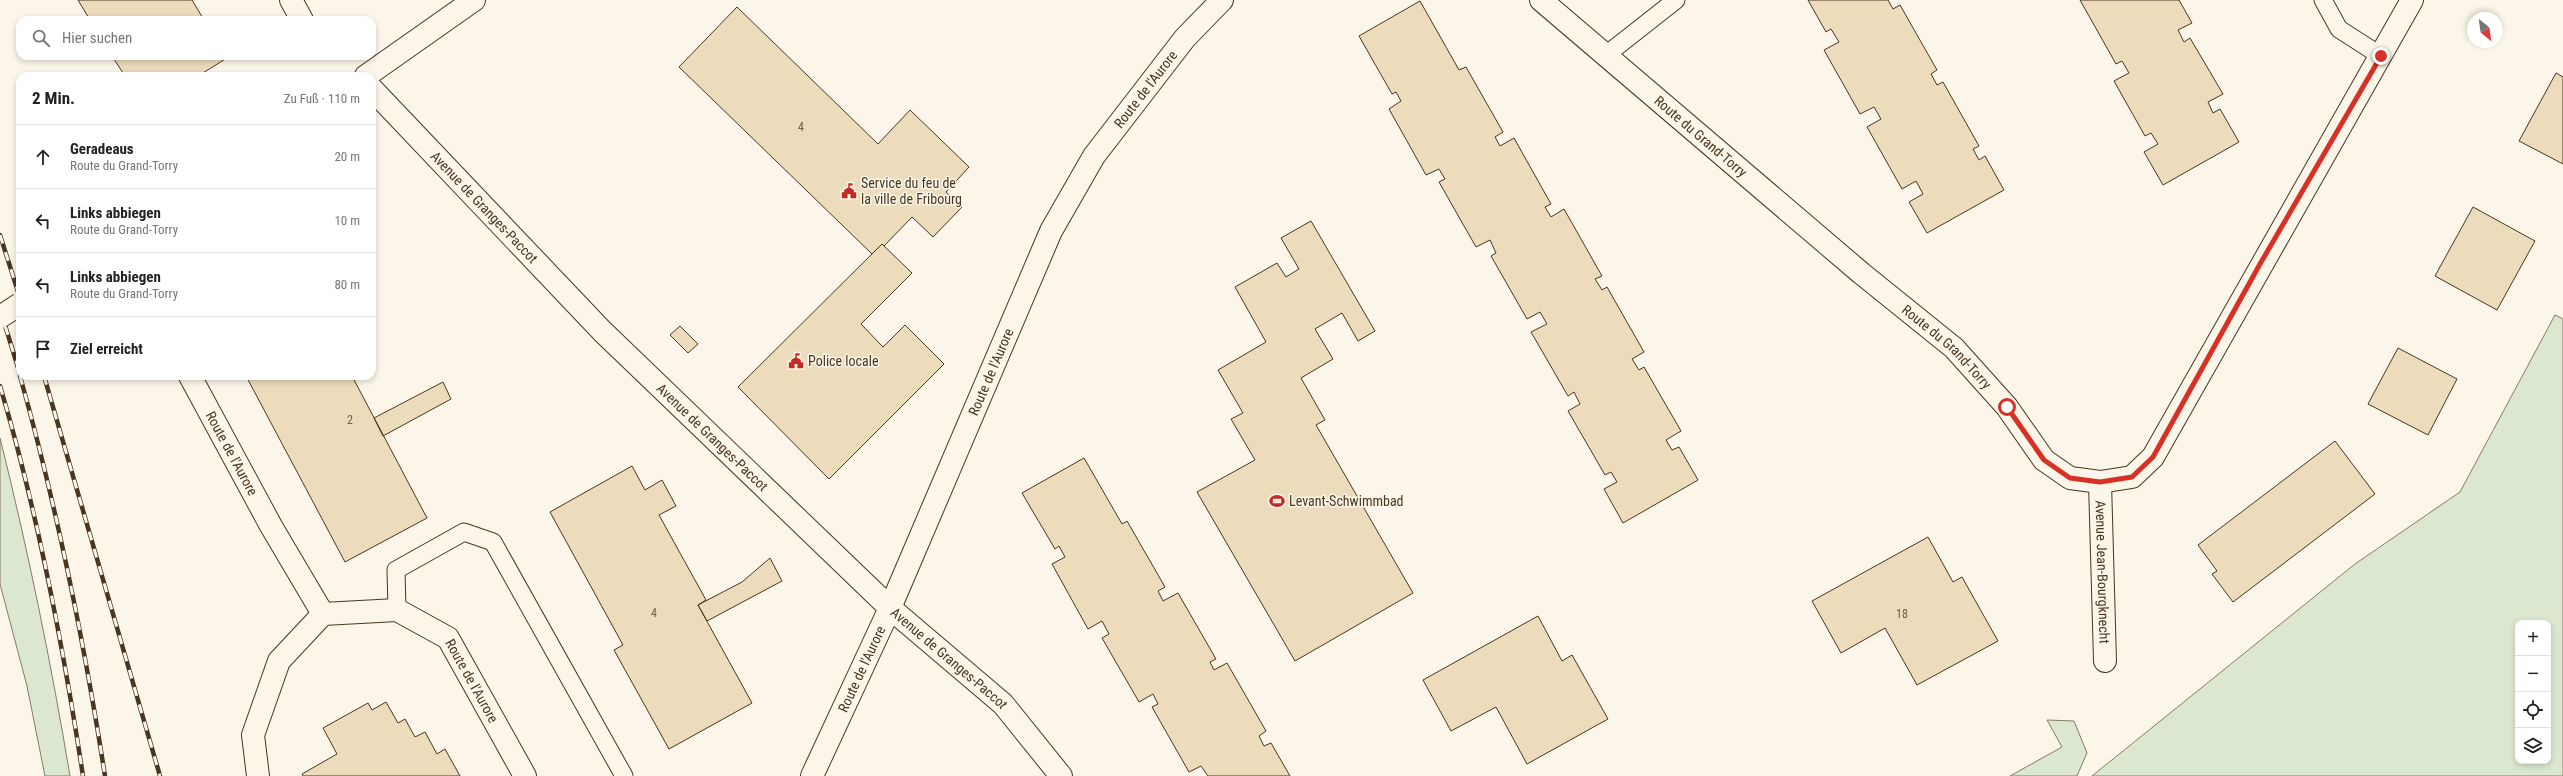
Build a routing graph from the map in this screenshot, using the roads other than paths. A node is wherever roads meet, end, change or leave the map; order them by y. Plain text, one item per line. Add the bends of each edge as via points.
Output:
1 (291, 0) edge
2 (474, 0) edge
3 (1222, 0) edge
4 (1541, 0) edge
5 (1676, 0) edge
6 (2323, 0) edge
7 (2412, 0) edge
8 (300, 16) edge
9 (1606, 55) junction
10 (2381, 56) junction
11 (372, 72) edge
12 (376, 93) edge
13 (16, 307) edge
14 (0, 317) edge
15 (192, 380) edge
16 (2100, 482) junction
17 (890, 608) junction
18 (397, 610) junction
19 (323, 614) junction
20 (2105, 661) dead end
21 (258, 776) edge
22 (524, 776) edge
23 (624, 776) edge
24 (812, 776) edge
25 (1061, 776) edge

1 - 8 street
2 - 11 street
3 - 17 street, Route de l'Aurore via 1185,38 1094,156 1052,231
4 - 9 street, Route du Grand-Torry
5 - 9 lane
6 - 10 lane via 2339,29
7 - 10 street, Route du Grand-Torry
9 - 16 street, Route du Grand-Torry via 1855,268 1954,348 2007,407 2044,460 2070,478
10 - 16 street, Route du Grand-Torry via 2260,264 2153,457 2132,477
12 - 17 street, Avenue de Granges-Paccot via 602,331
13 - 14 street, bridge
15 - 19 street, Route de l'Aurore via 271,526
16 - 20 street, Avenue Jean-Bourgknecht
17 - 24 street, Route de l'Aurore
17 - 25 street, Avenue de Granges-Paccot via 1002,704
18 - 19 street
18 - 22 street, Route de l'Aurore via 448,638
18 - 23 lane via 396,570 464,532 493,542
19 - 21 street via 279,661 253,735

